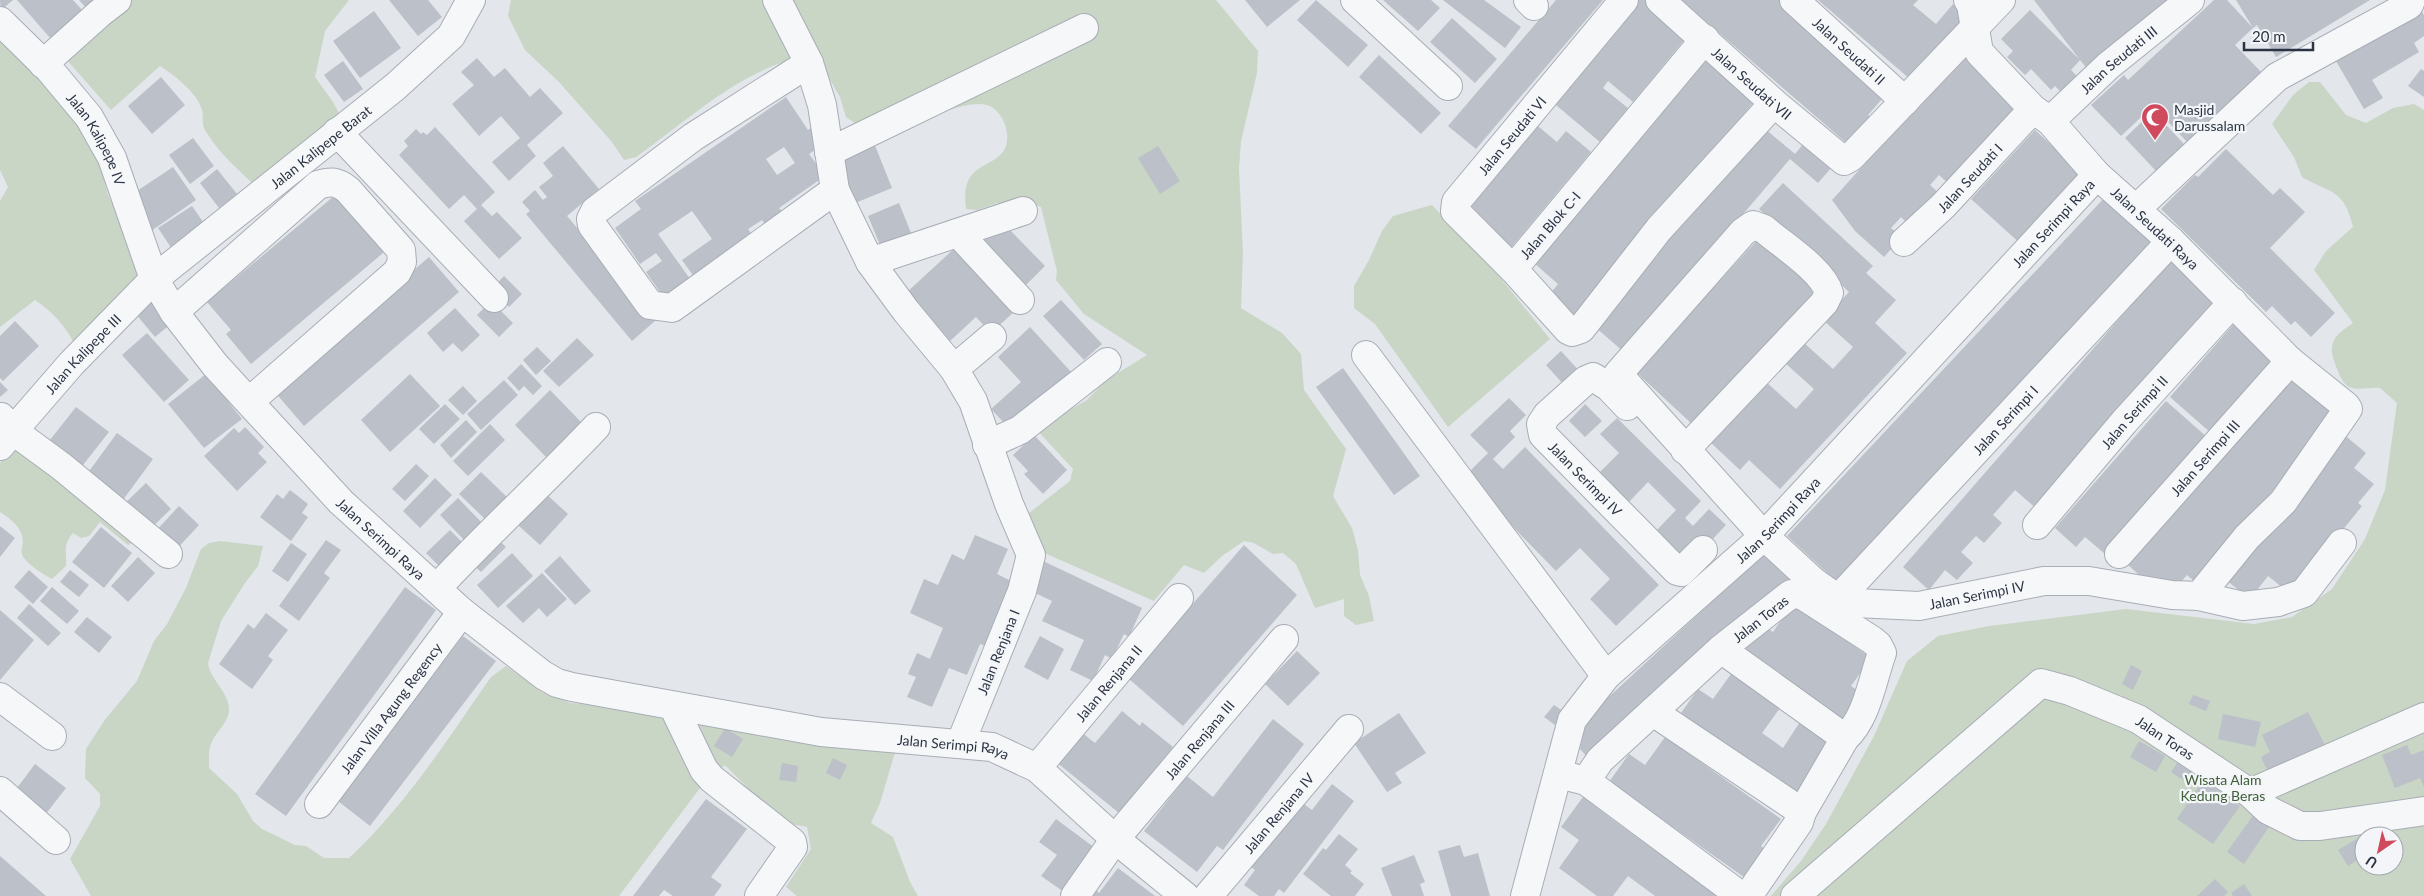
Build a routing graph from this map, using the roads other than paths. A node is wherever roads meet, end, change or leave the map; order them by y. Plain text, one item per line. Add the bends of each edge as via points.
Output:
1 (117, 0) edge
2 (471, 0) edge
3 (777, 0) edge
4 (1354, 0) edge
5 (1624, 0) edge
6 (1660, 0) edge
7 (1794, 0) edge
8 (1968, 0) edge
9 (2001, 0) edge
10 (2190, 0) edge
11 (2411, 0) edge
12 (0, 20) edge
13 (1974, 27) junction
14 (1084, 28) dead end
15 (1704, 40) junction
16 (809, 63) junction
17 (43, 64) junction
18 (1448, 86) dead end
19 (1905, 101) junction
20 (1774, 103) junction
21 (2041, 115) junction
22 (337, 132) junction
23 (829, 152) junction
24 (2097, 175) junction
25 (835, 190) junction
26 (2136, 209) junction
27 (1023, 211) dead end
28 (958, 233) junction
29 (2171, 241) junction
30 (1904, 242) dead end
31 (870, 262) junction
32 (1513, 269) junction
33 (154, 280) junction
34 (494, 298) dead end
35 (1020, 300) dead end
36 (2233, 302) junction
37 (174, 312) junction
38 (992, 337) dead end
39 (1366, 355) dead end
40 (2290, 361) junction
41 (1107, 362) dead end
42 (954, 369) junction
43 (250, 401) junction
44 (596, 427) dead end
45 (4, 431) edge
46 (987, 445) junction
47 (1685, 450) junction
48 (2037, 525) dead end
49 (1760, 540) junction
50 (2342, 542) dead end
51 (1703, 550) dead end
52 (168, 554) dead end
53 (2119, 554) dead end
54 (437, 588) junction
55 (2199, 596) junction
56 (1179, 598) dead end
57 (1838, 599) junction
58 (462, 612) junction
59 (1284, 640) dead end
60 (1720, 649) junction
61 (1606, 676) junction
62 (0, 697) edge
63 (673, 706) junction
64 (1654, 712) junction
65 (2424, 717) edge
66 (1349, 729) dead end
67 (1835, 731) junction
68 (52, 736) dead end
69 (961, 742) junction
70 (1037, 768) junction
71 (1558, 774) junction
72 (1586, 780) junction
73 (0, 791) edge
74 (2250, 793) junction
75 (319, 804) dead end
76 (2424, 811) edge
77 (1802, 812) junction
78 (1115, 839) junction
79 (56, 840) dead end
80 (759, 896) edge
81 (1075, 896) edge
82 (1185, 896) edge
83 (1208, 896) edge
84 (1525, 896) edge
85 (1741, 896) edge
86 (1748, 896) edge
87 (1795, 896) edge

1 - 17 street
2 - 22 street, Jalan Kalipepe Barat via 451,36 395,87
3 - 16 street
4 - 18 street
5 - 32 street, Jalan Seudati VI via 1456,202 1455,211
6 - 15 street, Jalan Seudati VII
7 - 19 street, Jalan Seudati II
8 - 13 street, Jalan Seudati Raya
9 - 13 street
10 - 21 street, Jalan Seudati III
11 - 26 street via 2408,5 2277,77
12 - 17 street, Jalan Kalipepe IV
13 - 19 street
13 - 21 street, Jalan Seudati Raya via 1979,52
14 - 23 street
15 - 20 street, Jalan Seudati VII
15 - 32 street, Jalan Blok C-I
16 - 23 street via 822,104
16 - 25 street via 694,137 602,205 595,211 592,225 650,305 672,308
17 - 33 street, Jalan Kalipepe IV via 89,117 112,158
19 - 20 street, Jalan Seudati VII via 1847,160 1840,159
20 - 32 street, Jalan Blok C-I via 1659,229 1581,329 1568,330
21 - 24 street, Jalan Seudati Raya
21 - 30 street, Jalan Seudati I
22 - 33 street, Jalan Kalipepe Barat
22 - 34 street
23 - 25 street
24 - 26 street, Jalan Seudati Raya
24 - 49 street, Jalan Serimpi Raya
25 - 31 street
26 - 29 street, Jalan Seudati Raya
27 - 28 street
28 - 31 street
28 - 35 street
29 - 36 street, Jalan Seudati Raya
29 - 57 street, Jalan Serimpi I
31 - 42 street
33 - 37 street, Jalan Serimpi Raya
33 - 45 street, Jalan Kalipepe III
36 - 40 street, Jalan Seudati Raya
36 - 48 street, Jalan Serimpi II via 2124,422
37 - 43 street, Jalan Serimpi Raya via 215,365
37 - 43 street via 318,185 331,181 348,190 401,250 402,262 396,272
38 - 42 street
39 - 61 street
40 - 53 street, Jalan Serimpi III
40 - 55 street, Jalan Seudati Raya via 2348,409 2283,502 2247,537
41 - 46 street via 1020,430
42 - 46 street via 972,401
43 - 54 street, Jalan Serimpi Raya via 341,502
44 - 54 street
45 - 52 street, Jalan Kalipepe III via 61,466
46 - 69 street, Jalan Renjana I via 1030,548 1031,561
47 - 47 street, Jalan Serimpi IV via 1618,374 1743,232 1753,225 1764,229 1826,284 1829,293 1824,303
47 - 49 street, Jalan Serimpi IV
49 - 51 street, Jalan Serimpi IV via 1600,380 1593,377 1586,380 1546,415 1541,424 1543,435 1677,570 1681,572
49 - 57 street, Jalan Serimpi IV
49 - 61 street, Jalan Serimpi Raya
50 - 55 street, Jalan Serimpi IV via 2304,593 2278,602 2243,606
54 - 58 street, Jalan Serimpi Raya
55 - 57 street, Jalan Serimpi IV via 2172,595 2089,581 2051,581 1919,606 1855,603
56 - 70 street, Jalan Renjana II
58 - 63 street, Jalan Serimpi Raya via 530,666 557,683
58 - 75 street, Jalan Villa Agung Regency
59 - 78 street, Jalan Renjana III
60 - 64 street, Jalan Toras
60 - 67 street
60 - 67 street, Jalan Toras via 1786,596 1795,594 1802,595 1878,645 1882,653 1860,718 1853,730
61 - 71 street, Jalan Serimpi Raya via 1572,720
62 - 68 street
63 - 69 street, Jalan Serimpi Raya via 821,732
63 - 80 street via 708,774 792,842 793,846
64 - 72 street, Jalan Toras via 1600,760
64 - 77 street
65 - 74 street
66 - 83 street, Jalan Renjana IV
67 - 77 street
69 - 70 street, Jalan Serimpi Raya via 992,747
70 - 78 street, Jalan Serimpi Raya
71 - 72 street
71 - 84 street, Jalan Serimpi Raya
72 - 85 street
73 - 79 street
74 - 76 street, Jalan Toras via 2268,810 2300,826
74 - 87 street, Jalan Toras via 2138,719 2070,691 2041,683
77 - 86 street via 1799,822
78 - 81 street, Jalan Renjana III
78 - 82 street, Jalan Serimpi Raya

